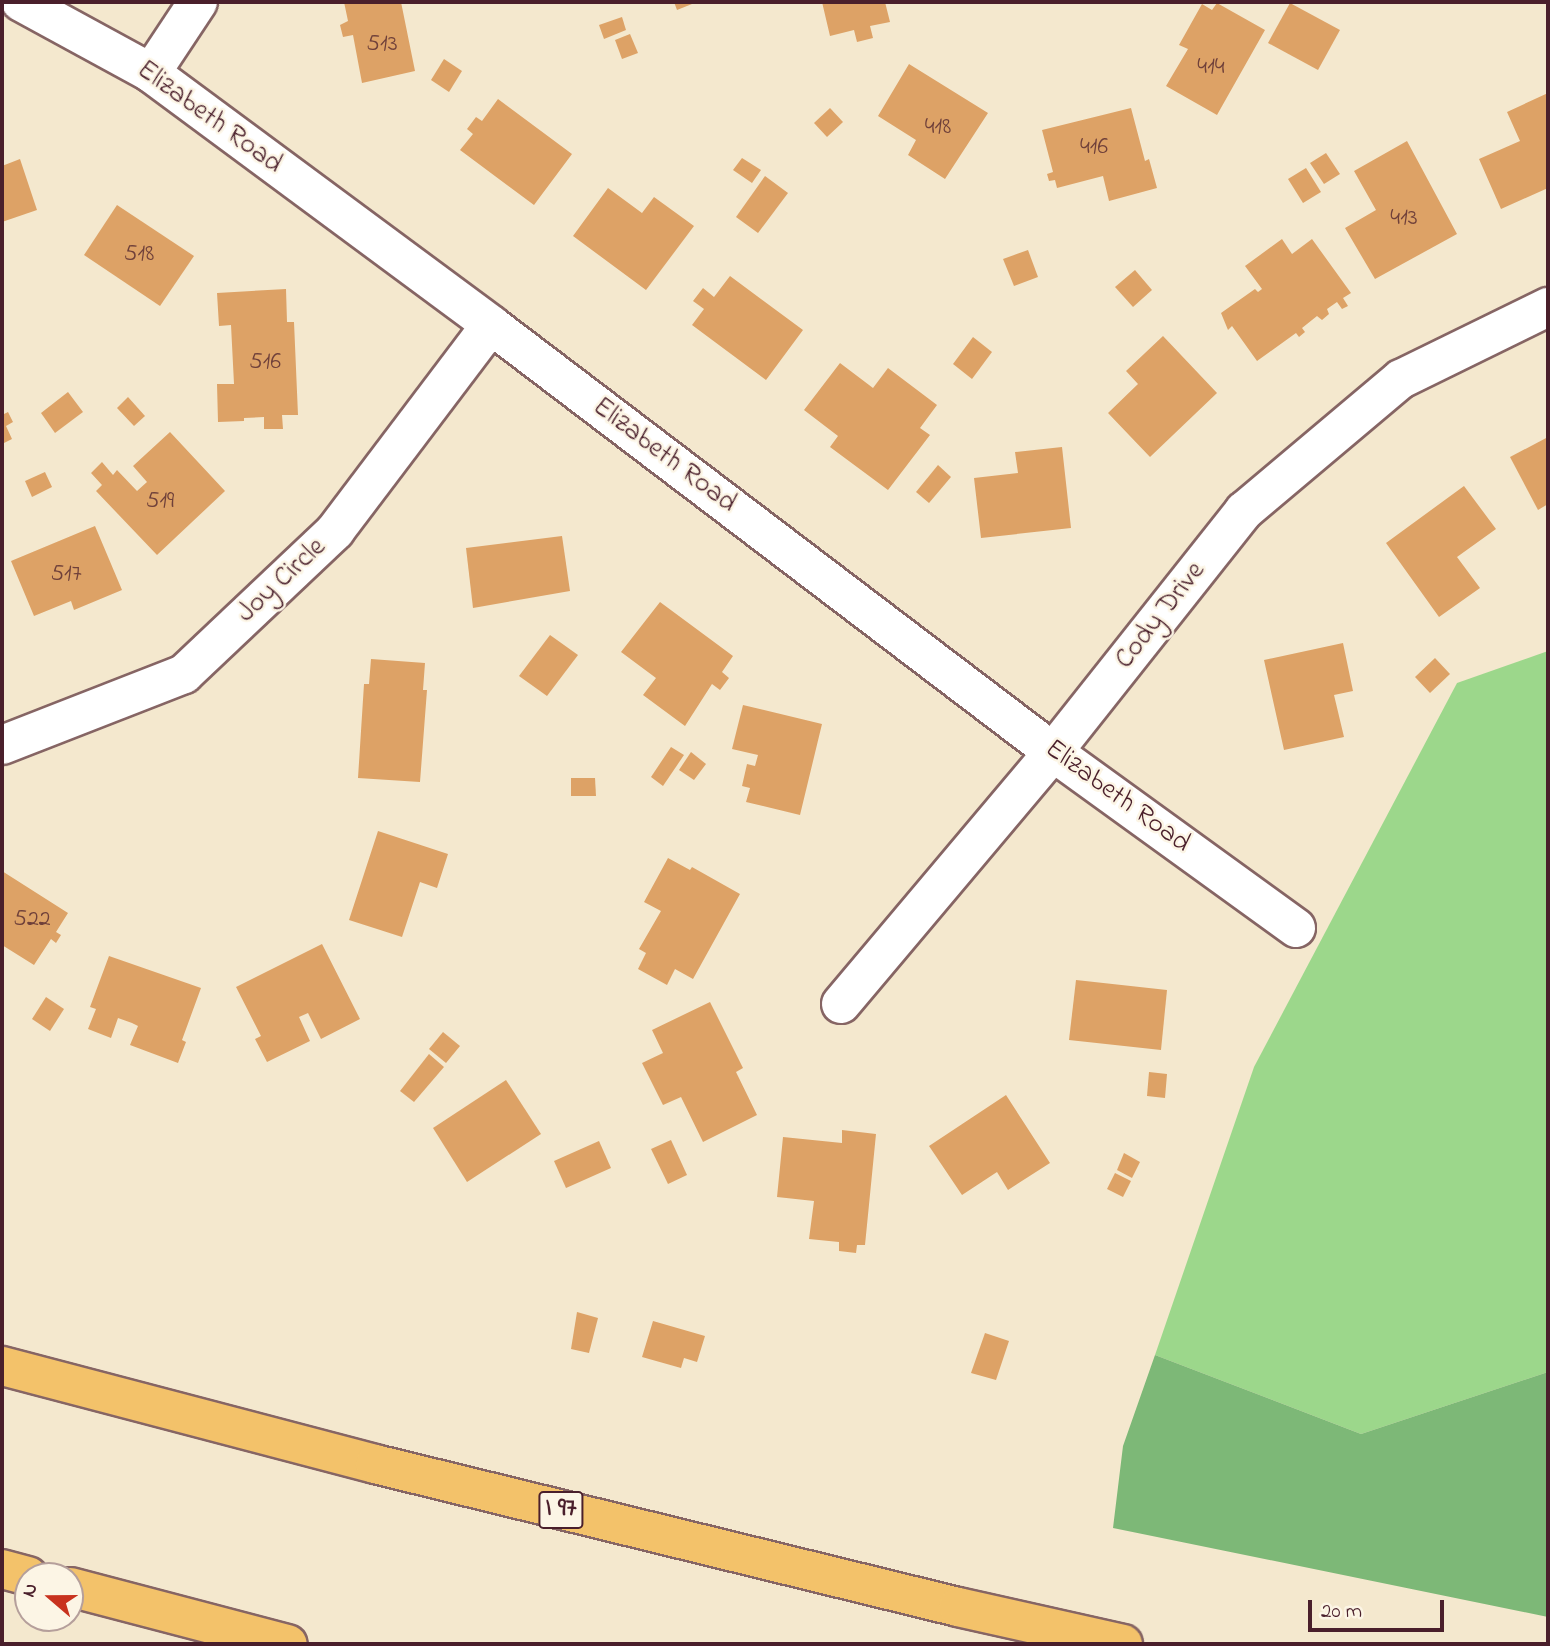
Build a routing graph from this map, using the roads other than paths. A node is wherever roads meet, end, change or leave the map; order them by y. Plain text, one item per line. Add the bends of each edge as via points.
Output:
1 (21, 2) edge
2 (198, 2) edge
3 (151, 73) junction
4 (1548, 307) edge
5 (491, 325) junction
6 (2, 745) edge
7 (1053, 752) junction
8 (1296, 928) dead end
9 (841, 1004) dead end
10 (2, 1366) edge
11 (84, 1591) edge
12 (288, 1644) edge
13 (1123, 1644) edge

1 - 3 street, Elizabeth Road
2 - 3 street
3 - 5 street, Elizabeth Road
4 - 7 street, Cody Drive via 1401,379 1244,511
5 - 6 street, Joy Circle via 335,531 184,674
5 - 7 street, Elizabeth Road
7 - 8 street, Elizabeth Road
7 - 9 street, Cody Drive
10 - 13 highway, I 97 via 375,1464
11 - 12 highway

